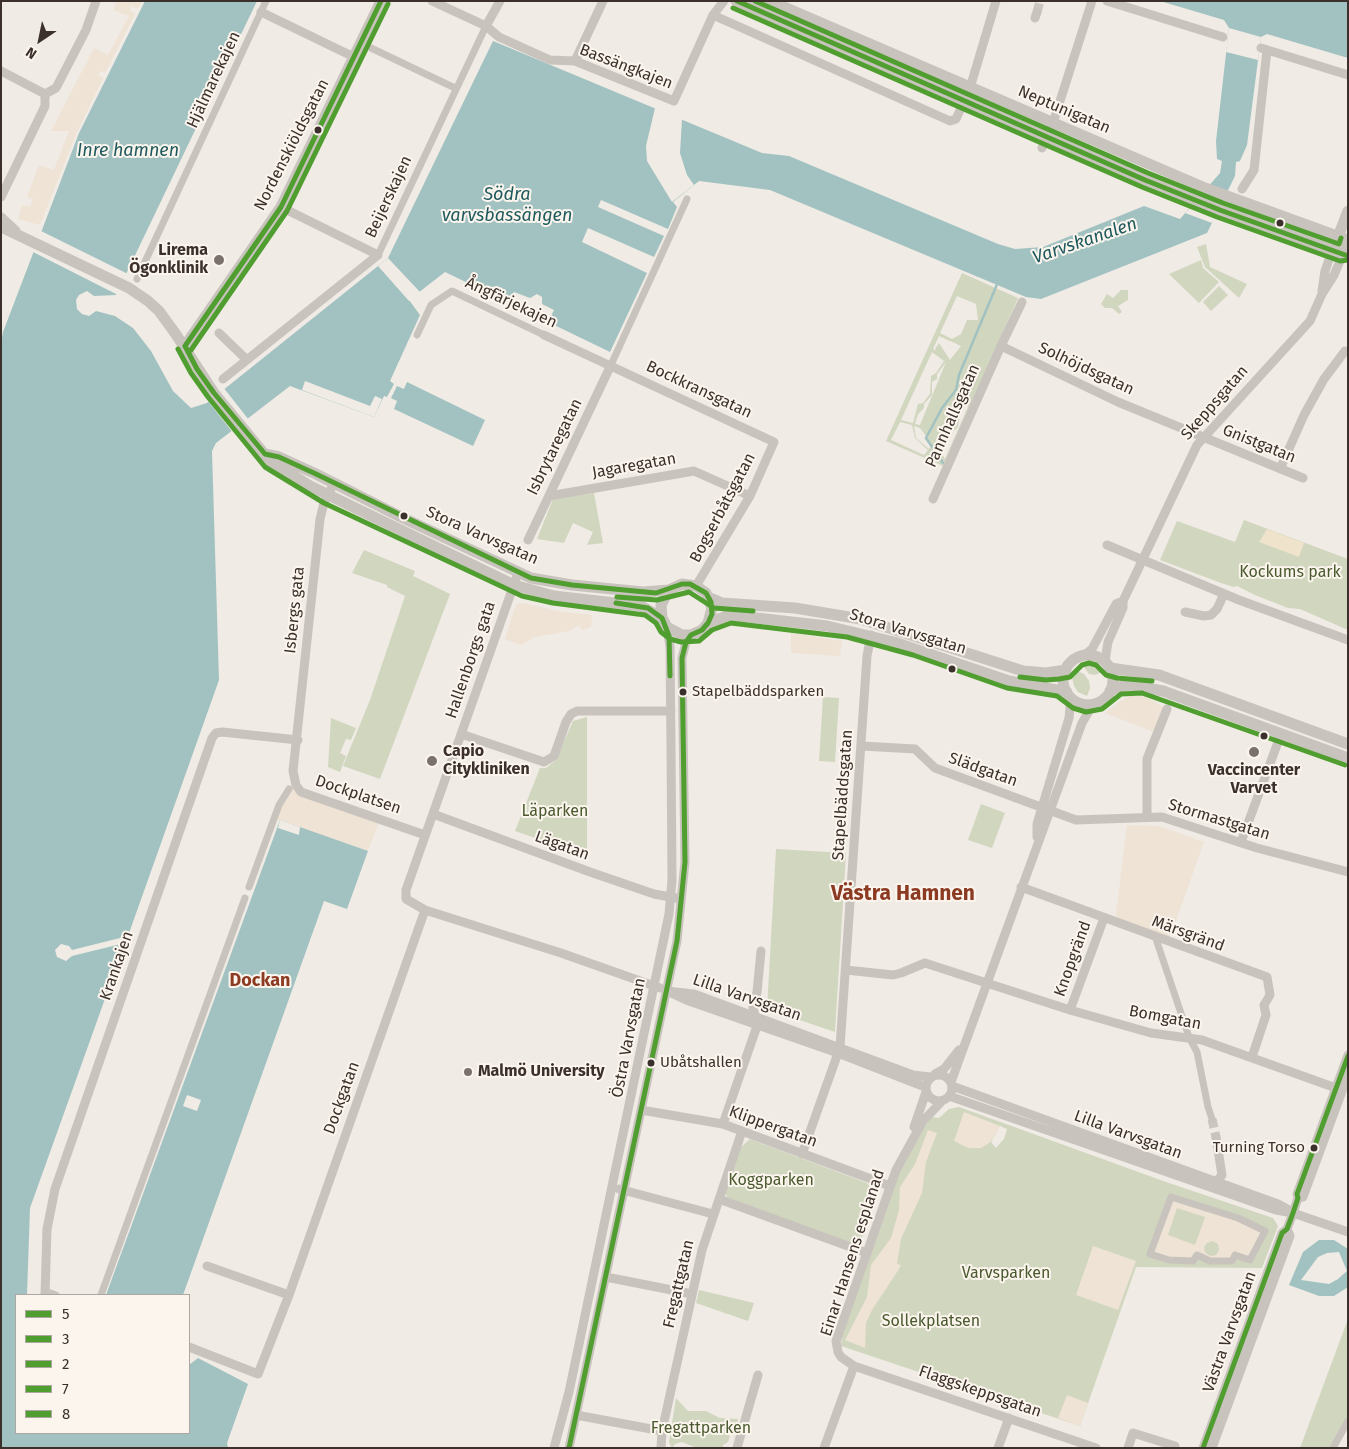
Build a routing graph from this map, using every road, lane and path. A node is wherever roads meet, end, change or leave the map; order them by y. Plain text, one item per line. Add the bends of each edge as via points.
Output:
1 (96, 1) edge
2 (266, 1) edge
3 (381, 1) edge
4 (432, 1) edge
5 (500, 1) edge
6 (603, 1) edge
7 (715, 1) edge
8 (724, 1) edge
9 (736, 1) edge
10 (770, 1) edge
11 (996, 1) edge
12 (1092, 1) edge
13 (1107, 1) edge
14 (261, 12) junction
15 (713, 15) junction
16 (486, 26) junction
17 (1223, 37) dead end
18 (371, 48) dead end
19 (354, 57) junction
20 (575, 62) junction
21 (1, 71) edge
22 (1348, 75) edge
23 (455, 88) junction
24 (970, 88) junction
25 (45, 94) junction
26 (964, 101) junction
27 (1053, 123) junction
28 (1045, 142) junction
29 (1242, 189) dead end
30 (1, 197) edge
31 (687, 199) dead end
32 (281, 208) junction
33 (1348, 211) edge
34 (1, 218) edge
35 (1, 227) edge
36 (16, 232) junction
37 (1344, 239) edge
38 (1341, 254) edge
39 (378, 255) junction
40 (137, 279) dead end
41 (1022, 302) dead end
42 (219, 334) dead end
43 (417, 335) dead end
44 (544, 335) joint
45 (185, 346) junction
46 (1001, 346) junction
47 (1344, 351) dead end
48 (246, 359) junction
49 (610, 366) junction
50 (223, 379) dead end
51 (1203, 438) junction
52 (774, 442) joint
53 (265, 454) junction
54 (1280, 469) junction
55 (1304, 478) dead end
56 (334, 484) junction
57 (327, 496) junction
58 (548, 496) junction
59 (750, 496) junction
60 (933, 499) dead end
61 (528, 540) dead end
62 (1107, 545) dead end
63 (1142, 561) junction
64 (518, 573) junction
65 (514, 585) junction
66 (696, 586) junction
67 (669, 590) junction
68 (1224, 594) junction
69 (708, 597) junction
70 (1123, 601) junction
71 (1185, 612) dead end
72 (664, 622) junction
73 (708, 623) junction
74 (691, 635) junction
75 (871, 636) junction
76 (1348, 640) edge
77 (1083, 656) junction
78 (1107, 665) junction
79 (1066, 670) junction
80 (1110, 691) junction
81 (1069, 695) junction
82 (1094, 704) junction
83 (1167, 709) dead end
84 (671, 711) junction
85 (461, 734) junction
86 (1281, 734) junction
87 (298, 741) junction
88 (1348, 744) edge
89 (862, 746) junction
90 (1348, 758) edge
91 (289, 789) dead end
92 (1046, 809) junction
93 (433, 814) junction
94 (1147, 816) junction
95 (425, 835) junction
96 (1241, 842) junction
97 (1348, 872) edge
98 (249, 887) dead end
99 (1021, 888) junction
100 (245, 898) dead end
101 (671, 898) junction
102 (682, 899) junction
103 (425, 910) junction
104 (1104, 918) junction
105 (1156, 939) junction
106 (761, 951) dead end
107 (846, 970) junction
108 (986, 983) junction
109 (654, 986) junction
110 (667, 991) junction
111 (1070, 1010) junction
112 (753, 1015) junction
113 (757, 1026) junction
114 (1189, 1038) junction
115 (966, 1040) junction
116 (839, 1050) junction
117 (1348, 1055) edge
118 (1252, 1057) junction
119 (1348, 1075) edge
120 (932, 1076) junction
121 (952, 1084) junction
122 (1336, 1088) junction
123 (925, 1089) junction
124 (946, 1098) junction
125 (641, 1110) junction
126 (1212, 1119) tunnel mouth
127 (723, 1124) junction
128 (742, 1131) junction
129 (1216, 1137) tunnel mouth
130 (907, 1147) junction
131 (802, 1154) junction
132 (1216, 1182) junction
133 (890, 1186) junction
134 (612, 1187) junction
135 (624, 1190) junction
136 (1298, 1198) junction
137 (719, 1199) junction
138 (1293, 1213) junction
139 (713, 1214) junction
140 (1287, 1229) junction
141 (1264, 1231) joint
142 (1348, 1232) edge
143 (867, 1253) junction
144 (207, 1266) dead end
145 (606, 1277) junction
146 (45, 1293) edge
147 (101, 1294) edge
148 (692, 1294) junction
149 (289, 1295) junction
150 (190, 1347) edge
151 (854, 1366) junction
152 (758, 1375) dead end
153 (576, 1415) junction
154 (1009, 1418) junction
155 (1348, 1421) edge
156 (662, 1431) junction
157 (1079, 1445) edge
158 (1175, 1446) dead end
159 (554, 1448) edge
160 (569, 1448) edge
161 (661, 1448) edge
162 (737, 1448) edge
163 (824, 1448) edge
164 (998, 1448) edge
165 (1096, 1448) edge
166 (1128, 1448) edge
167 (1203, 1448) edge
168 (1212, 1448) edge
169 (1333, 1448) edge

1 - 25 street via 86,30 56,88
2 - 14 street, Hjälmarekajen
3 - 19 street, Nordenskiöldsgatan
4 - 16 street, Bassängkajen
5 - 16 street
6 - 20 street
7 - 15 street
8 - 15 street
9 - 26 street, Neptunigatan
10 - 24 street, Neptunigatan
11 - 24 street
12 - 27 street
13 - 17 street
14 - 19 street
14 - 40 street, Hjälmarekajen
15 - 20 street, Bassängkajen via 674,101
15 - 26 street via 950,121 956,120
16 - 20 street, Bassängkajen via 499,37 550,60
16 - 23 street, Beijerskajen
18 - 23 street
19 - 32 street, Nordenskiöldsgatan
21 - 25 street
22 - 29 street via 1264,49 1254,170
23 - 39 street, Beijerskajen
24 - 26 street
24 - 27 street, Neptunigatan
25 - 30 street via 45,106
26 - 28 street, Neptunigatan
27 - 28 street
27 - 37 street, Neptunigatan via 1205,188
28 - 38 street, Neptunigatan
31 - 49 street
32 - 39 street
32 - 45 street, Nordenskiöldsgatan
33 - 37 street
34 - 36 street
35 - 36 street
36 - 45 street via 126,287 159,311
37 - 38 street
38 - 51 street, Skeppsgatan via 1334,275 1304,328
39 - 48 street, Beijerskajen
41 - 46 street
42 - 48 street
43 - 44 street, Ångfärjekajen via 431,304 452,291
44 - 49 street, Ångfärjekajen
45 - 53 street, Stora Varvsgatan via 214,393
46 - 51 street, Solhöjdsgatan
46 - 60 street, Pannhallsgatan
47 - 54 street via 1304,415
48 - 50 street, Beijerskajen
49 - 52 street, Bockkransgatan
49 - 58 street, Isbrytaregatan
51 - 54 street, Gnistgatan
51 - 63 street, Skeppsgatan via 1189,458
52 - 59 street, Bogserbåtsgatan
53 - 56 street, Stora Varvsgatan via 279,457
53 - 57 street, Stora Varvsgatan via 270,461
54 - 55 street, Gnistgatan
56 - 57 street, Isbergs gata
56 - 64 street, Stora Varvsgatan
57 - 65 street, Stora Varvsgatan
57 - 87 street, Isbergs gata via 320,519
58 - 59 street, Jagaregatan via 694,471
58 - 61 street, Isbrytaregatan
59 - 66 street, Bogserbåtsgatan
62 - 63 street
63 - 68 street
63 - 70 street
64 - 65 street, Hallenborgs gata
64 - 67 street, Stora Varvsgatan via 572,585 643,592
65 - 72 street, Stora Varvsgatan via 554,596 641,606
65 - 85 street, Hallenborgs gata
66 - 67 street, Stora Varvsgatan via 682,584
66 - 69 street, Stora Varvsgatan
67 - 72 street via 661,605
68 - 71 street via 1211,615
68 - 76 street
69 - 73 street via 712,608
69 - 79 street, Stora Varvsgatan via 722,603 795,608 862,618 1013,668 1046,673
70 - 77 street via 1116,604 1092,649
70 - 78 street via 1108,642
72 - 74 street, Stora Varvsgatan via 680,635
72 - 84 street, Östra Varvsgatan via 670,646
73 - 74 street, Stora Varvsgatan
73 - 75 street, Stora Varvsgatan via 730,615 827,626
74 - 102 street, Östra Varvsgatan via 682,658 685,844
75 - 81 street, Stora Varvsgatan via 998,678
75 - 89 street, Stapelbäddsgatan
77 - 78 street via 1094,656
77 - 79 street
78 - 80 street via 1113,675
78 - 88 street via 1159,674
79 - 81 street via 1064,681
80 - 82 street via 1103,700
80 - 86 street via 1124,685 1150,687
81 - 82 street, Stora Varvsgatan via 1081,704
81 - 92 street via 1069,718
82 - 92 street via 1082,723
83 - 94 street via 1147,758
84 - 85 street via 577,711 566,722 554,756 544,762
84 - 101 street, Östra Varvsgatan
85 - 93 street, Hallenborgs gata
86 - 90 street
86 - 96 street
87 - 95 street, Dockplatsen via 293,771 301,792
87 - 146 street, Krankajen via 222,732 212,738 55,1189 46,1230
89 - 92 street, Slädgatan via 916,749 936,768
89 - 107 street, Stapelbäddsgatan
91 - 98 street via 279,806
92 - 94 street, Stormastgatan via 1076,820
92 - 99 street via 1037,824 1036,846
93 - 95 street
93 - 101 street, Lägatan
94 - 96 street, Stormastgatan
95 - 103 street, Lilla Varvsgatan via 406,890 408,902
96 - 97 street, Stormastgatan
99 - 104 street, Märsgränd
99 - 108 street
100 - 147 street
101 - 102 street, Lägatan
101 - 109 street, Östra Varvsgatan
102 - 110 street, Östra Varvsgatan
103 - 109 street, Lilla Varvsgatan via 561,952
103 - 149 street, Dockgatan
104 - 105 street, Märsgränd
104 - 111 street, Knopgränd
105 - 114 street
105 - 118 street, Märsgränd via 1267,977 1270,995 1264,1005 1266,1015
106 - 112 street
107 - 108 street, Bomgatan via 893,975 925,963
107 - 116 street, Stapelbäddsgatan
108 - 111 street, Bomgatan
108 - 115 street
109 - 110 street, Lilla Varvsgatan
109 - 134 street, Östra Varvsgatan
110 - 112 street, Lilla Varvsgatan via 689,992
110 - 113 street, Lilla Varvsgatan
110 - 125 street, Östra Varvsgatan
111 - 114 street, Bomgatan via 1151,1033
112 - 113 street
112 - 116 street, Lilla Varvsgatan
113 - 116 street, Lilla Varvsgatan
113 - 127 street
114 - 118 street, Bomgatan
114 - 126 street via 1197,1052
115 - 120 street via 944,1069
115 - 121 street
116 - 120 street, Lilla Varvsgatan via 913,1075
116 - 123 street, Lilla Varvsgatan
116 - 131 street, Stapelbäddsgatan
117 - 122 street, Västra Varvsgatan
118 - 122 street, Bomgatan
119 - 136 street, Västra Varvsgatan via 1303,1196
120 - 121 street via 945,1076
120 - 123 street
121 - 124 street
121 - 132 street, Lilla Varvsgatan
122 - 136 street, Västra Varvsgatan
123 - 124 street via 933,1100
123 - 130 street, Einar Hansens esplanad
124 - 130 street, Einar Hansens esplanad via 929,1113
124 - 138 street, Lilla Varvsgatan via 1276,1210
125 - 127 street, Klippergatan
125 - 135 street, Östra Varvsgatan
127 - 128 street, Klippergatan
128 - 131 street, Klippergatan
128 - 137 street, Fregattgatan
129 - 132 street via 1222,1175
130 - 133 street, Einar Hansens esplanad
131 - 133 street, Klippergatan
132 - 138 street, Lilla Varvsgatan via 1278,1204
133 - 143 street, Einar Hansens esplanad
134 - 135 street
134 - 159 street, Östra Varvsgatan
135 - 139 street
135 - 145 street, Östra Varvsgatan
136 - 138 street, Västra Varvsgatan
137 - 139 street, Fregattgatan
137 - 143 street
138 - 140 street, Västra Varvsgatan
138 - 142 street, Lilla Varvsgatan
139 - 148 street, Fregattgatan
140 - 167 street, Västra Varvsgatan via 1282,1233
140 - 168 street, Västra Varvsgatan via 1290,1236
141 - 141 street via 1250,1260 1235,1255 1232,1261 1210,1261 1197,1256 1193,1261 1169,1260 1150,1254 1171,1197 1238,1218
143 - 151 street, Einar Hansens esplanad via 836,1341 841,1357
144 - 149 street
145 - 148 street
145 - 153 street, Östra Varvsgatan
148 - 156 street, Fregattgatan
149 - 150 street, Dockgatan via 258,1374
151 - 154 street, Flaggskeppsgatan
151 - 163 street
152 - 162 street
153 - 156 street
153 - 160 street, Östra Varvsgatan
154 - 157 street, Flaggskeppsgatan
154 - 164 street
155 - 169 street
156 - 161 street, Fregattgatan
157 - 165 street, Flaggskeppsgatan
158 - 166 street via 1133,1433

